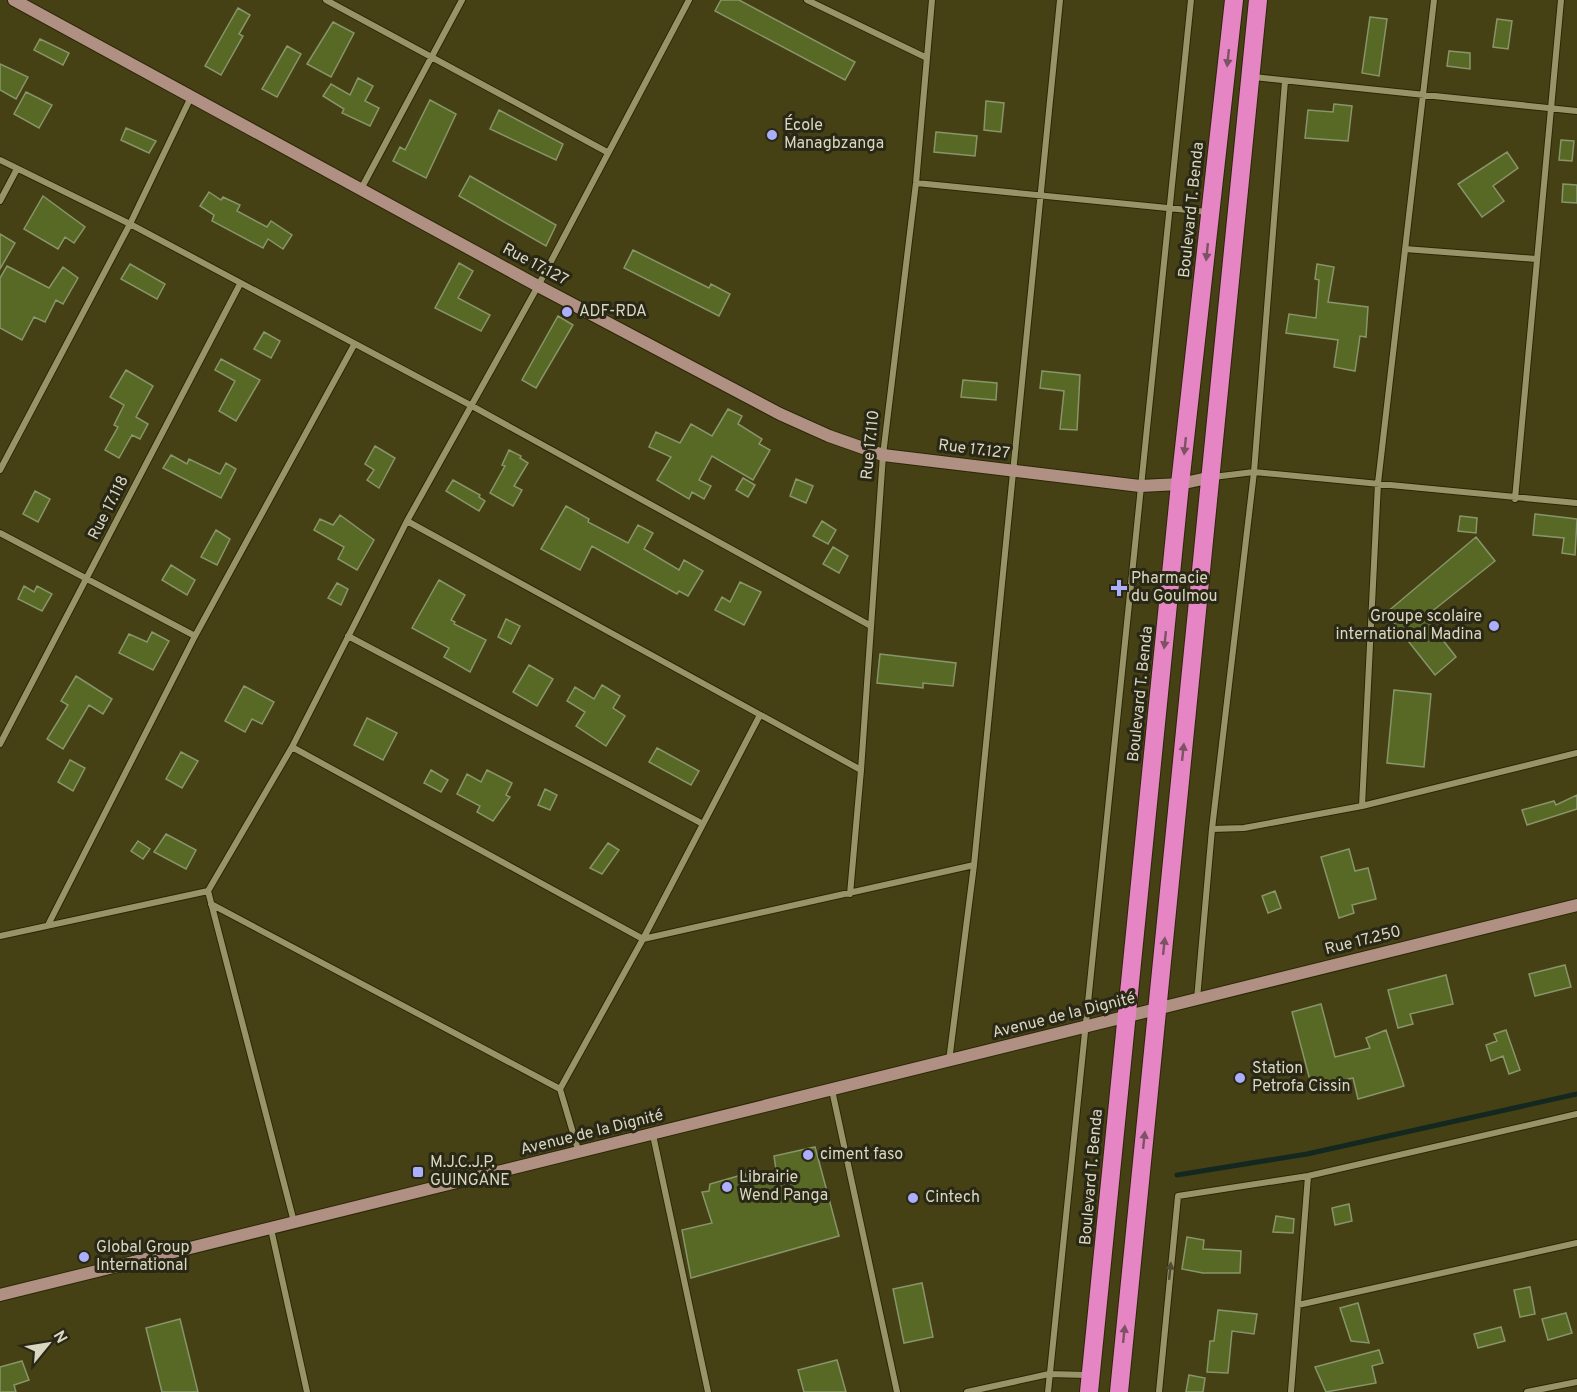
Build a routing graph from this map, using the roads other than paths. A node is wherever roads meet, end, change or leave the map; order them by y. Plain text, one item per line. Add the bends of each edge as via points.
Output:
1 (326, 0) edge
2 (462, 0) edge
3 (689, 0) edge
4 (807, 0) edge
5 (932, 0) edge
6 (1059, 0) edge
7 (1191, 0) edge
8 (1234, 0) edge
9 (1258, 0) edge
10 (1434, 0) edge
11 (1561, 0) edge
12 (20, 1) edge
13 (432, 56) junction
14 (927, 58) junction
15 (1250, 77) junction
16 (1285, 81) junction
17 (1424, 94) junction
18 (191, 96) junction
19 (1550, 108) junction
20 (1577, 111) edge
21 (607, 152) junction
22 (0, 160) edge
23 (17, 169) junction
24 (916, 183) junction
25 (361, 190) junction
26 (1041, 194) junction
27 (0, 201) edge
28 (1170, 209) junction
29 (1211, 212) junction
30 (130, 224) junction
31 (1405, 249) junction
32 (1536, 259) junction
33 (240, 284) junction
34 (538, 286) junction
35 (354, 345) junction
36 (472, 406) junction
37 (883, 454) junction
38 (0, 470) edge
39 (1011, 471) junction
40 (1254, 472) junction
41 (1212, 477) junction
42 (1378, 483) junction
43 (1180, 484) junction
44 (1140, 486) junction
45 (1515, 499) junction
46 (1577, 503) edge
47 (407, 522) junction
48 (0, 533) edge
49 (88, 578) junction
50 (871, 626) junction
51 (195, 636) junction
52 (348, 636) junction
53 (759, 715) junction
54 (0, 744) edge
55 (292, 747) junction
56 (1577, 753) edge
57 (861, 770) junction
58 (1362, 806) junction
59 (703, 824) junction
60 (1212, 829) junction
61 (974, 865) junction
62 (208, 891) junction
63 (849, 894) junction
64 (211, 904) junction
65 (1577, 905) edge
66 (49, 923) junction
67 (0, 936) edge
68 (643, 939) junction
69 (1197, 1000) junction
70 (1157, 1010) junction
71 (1126, 1017) junction
72 (1086, 1028) junction
73 (949, 1061) junction
74 (560, 1089) junction
75 (832, 1090) junction
76 (1577, 1114) edge
77 (653, 1135) junction
78 (579, 1153) junction
79 (1308, 1176) junction
80 (294, 1223) junction
81 (271, 1229) junction
82 (1577, 1243) edge
83 (0, 1295) edge
84 (1298, 1305) junction
85 (1049, 1374) junction
86 (1577, 1382) edge
87 (1090, 1383) edge
88 (307, 1392) edge
89 (708, 1392) edge
90 (897, 1392) edge
91 (967, 1392) edge
92 (1047, 1392) edge
93 (1119, 1392) edge
94 (1159, 1392) edge
95 (1291, 1392) edge
96 (1527, 1392) edge

1 - 13 street
2 - 13 street
3 - 21 street
4 - 14 street
5 - 14 street, Rue 17.110
6 - 26 street
7 - 28 street
8 -> 29 highway, Boulevard T. Benda
9 - 15 highway
10 - 17 street
11 - 19 street
12 - 18 street, Rue 17.127
13 - 21 street
13 - 25 street
14 - 24 street, Rue 17.110
15 - 16 street
15 - 41 highway
16 - 17 street
16 - 40 street
17 - 19 street
17 - 31 street
18 - 25 street, Rue 17.127
18 - 30 street
19 - 20 street
19 - 32 street
21 - 34 street
22 - 23 street
23 - 27 street
23 - 30 street
24 - 26 street
24 - 37 street, Rue 17.110
25 - 34 street, Rue 17.127
26 - 28 street
26 - 39 street
28 - 29 street
28 - 44 street
29 -> 43 highway, Boulevard T. Benda
30 - 33 street
30 - 38 street
31 - 32 street
31 - 42 street
32 - 45 street
33 - 35 street
33 - 49 street, Rue 17.118
34 - 36 street
34 - 37 street, Rue 17.127 via 780,414
35 - 36 street
35 - 51 street
36 - 47 street
36 - 50 street
37 - 39 street, Rue 17.127
37 - 50 street, Rue 17.110
39 - 44 street, Rue 17.127
39 - 61 street
40 - 41 street
40 - 42 street
40 - 60 street
41 - 43 street, Rue 17.127
70 -> 41 highway
42 - 45 street
42 - 58 street
43 - 44 street, Rue 17.127
43 -> 71 highway, Boulevard T. Benda
44 - 72 street
45 - 46 street
47 - 52 street
47 - 53 street
48 - 49 street
49 - 51 street
49 - 54 street, Rue 17.118
50 - 57 street, Rue 17.110
51 - 66 street
52 - 55 street
52 - 59 street
53 - 57 street
53 - 59 street
55 - 62 street
55 - 68 street
56 - 58 street
57 - 63 street, Rue 17.110
58 - 60 street via 1244,828
59 - 68 street
60 - 69 street
61 - 63 street
61 - 73 street
62 - 64 street
62 - 66 street
63 - 68 street
64 - 74 street
64 - 80 street
65 - 69 street, Rue 17.250
66 - 67 street
68 - 74 street
69 - 70 street, Rue 17.250
70 - 71 street, Avenue de la Dignité
93 -> 70 highway
71 - 72 street, Avenue de la Dignité
71 - 87 highway, Boulevard T. Benda
72 - 73 street, Avenue de la Dignité
72 - 85 street
73 - 75 street, Avenue de la Dignité
74 - 78 street
75 - 77 street, Avenue de la Dignité
75 - 90 street
76 - 79 street
77 - 78 street, Avenue de la Dignité
77 - 89 street
78 - 80 street, Avenue de la Dignité
79 - 84 street
94 -> 79 street via 1178,1196
80 - 81 street, Avenue de la Dignité
81 - 83 street, Avenue de la Dignité
81 - 88 street
82 - 84 street
84 - 95 street
85 - 87 street
85 - 91 street
85 - 92 street
86 - 96 street

